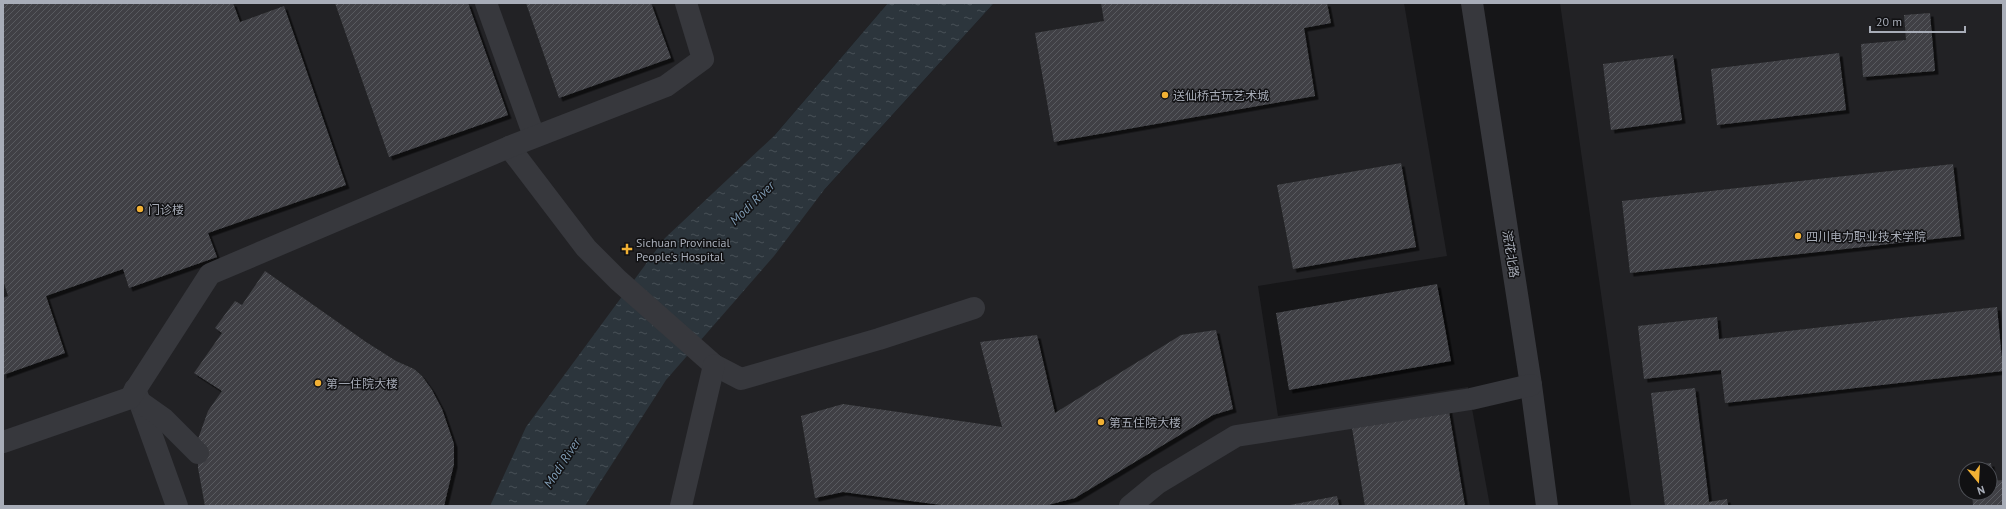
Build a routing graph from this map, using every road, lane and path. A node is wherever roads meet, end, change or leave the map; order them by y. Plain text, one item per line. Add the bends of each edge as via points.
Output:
1 (486, 3) edge
2 (686, 3) edge
3 (1472, 3) edge
4 (534, 136) junction
5 (509, 146) junction
6 (974, 308) dead end
7 (707, 358) junction
8 (1531, 386) junction
9 (138, 396) junction
10 (3, 442) edge
11 (198, 453) dead end
12 (177, 506) edge
13 (680, 506) edge
14 (1130, 506) edge
15 (1548, 506) edge

1 - 4 street
2 - 4 street via 703,59 666,86
3 - 8 street, 浣花北路
4 - 5 street
5 - 7 street via 586,248 618,280
5 - 9 street via 210,274
6 - 7 street via 880,339 741,379
7 - 13 street
8 - 14 street via 1472,399 1236,436 1158,483
8 - 15 street, 浣花北路
9 - 10 street
9 - 11 street
9 - 12 street

